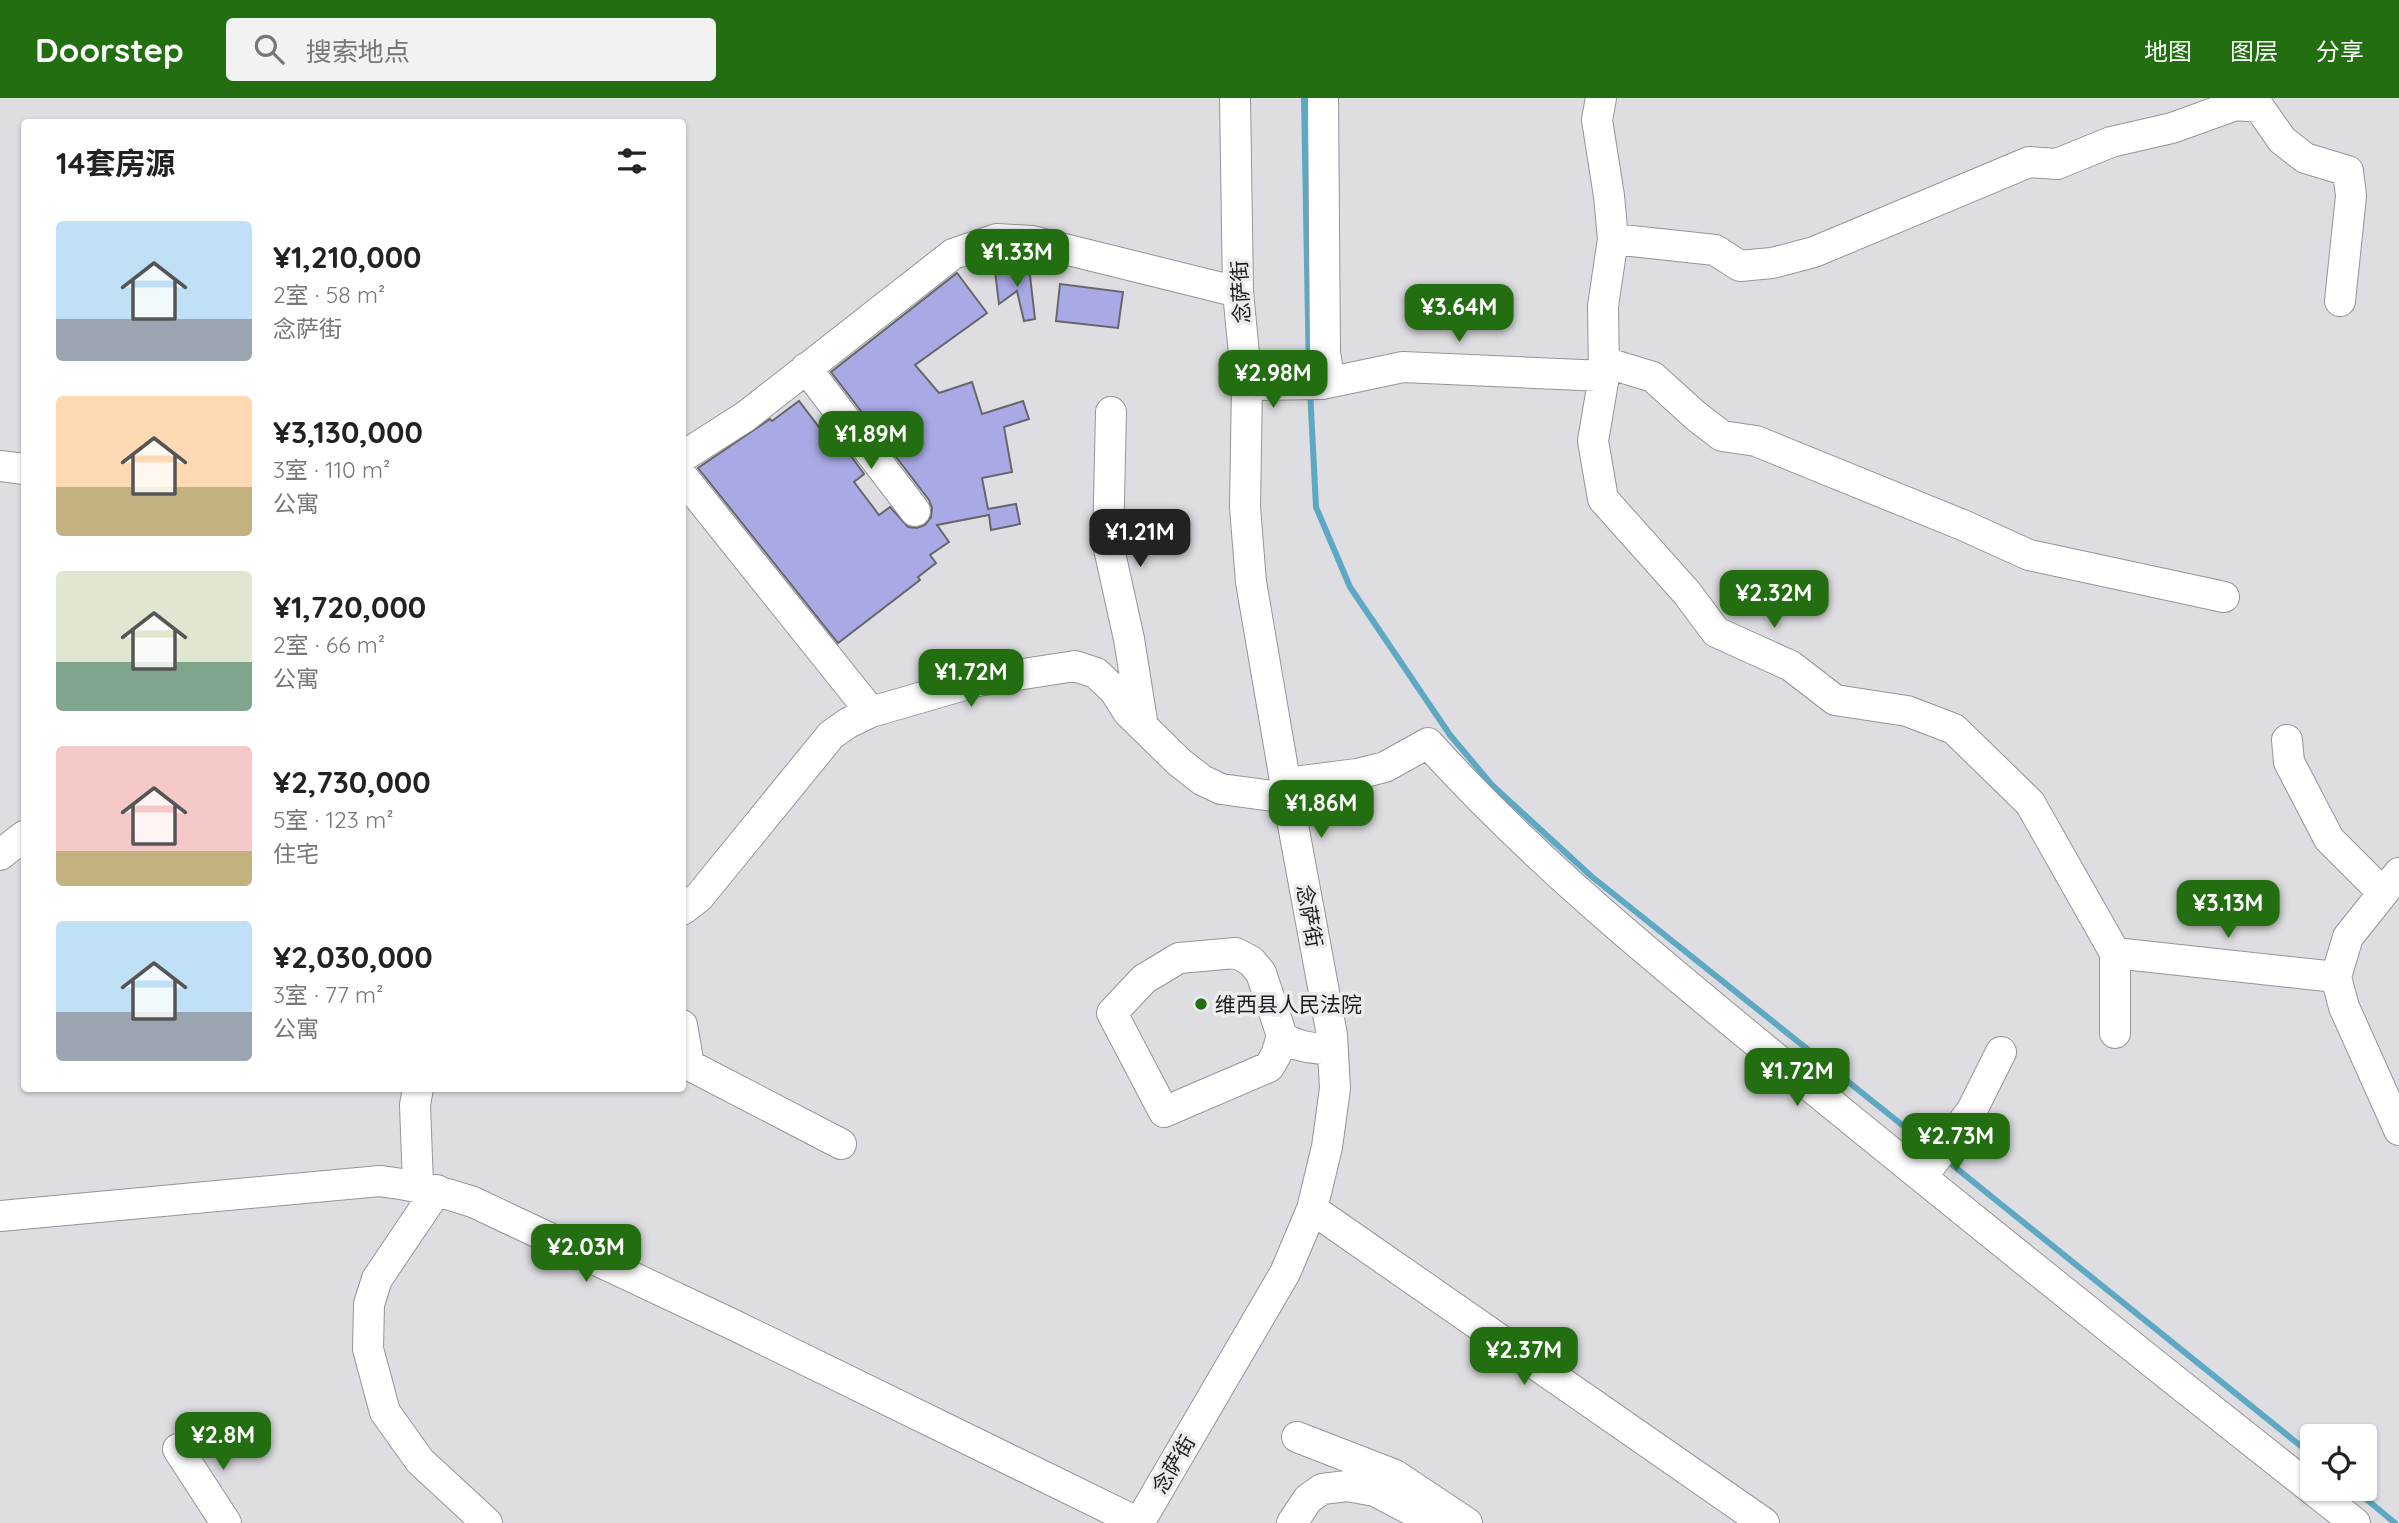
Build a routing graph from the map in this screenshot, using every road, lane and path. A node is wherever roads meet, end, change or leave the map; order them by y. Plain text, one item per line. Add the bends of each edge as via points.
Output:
1 (1235, 98) edge
2 (1323, 98) edge
3 (1601, 98) edge
4 (1613, 239) junction
5 (1238, 292) junction
6 (2340, 300) dead end
7 (806, 368) junction
8 (1604, 369) junction
9 (1317, 383) junction
10 (1247, 385) junction
11 (1111, 412) dead end
12 (686, 454) edge
13 (0, 466) edge
14 (21, 469) edge
15 (686, 481) edge
16 (915, 511) dead end
17 (2224, 597) dead end
18 (871, 712) junction
19 (1143, 727) junction
20 (2287, 740) dead end
21 (1287, 790) junction
22 (21, 838) edge
23 (0, 855) edge
24 (2391, 883) edge
25 (686, 907) edge
26 (2115, 953) junction
27 (2336, 977) junction
28 (2115, 1033) dead end
29 (1282, 1036) junction
30 (686, 1048) edge
31 (1333, 1050) junction
32 (2001, 1052) dead end
33 (417, 1092) edge
34 (2398, 1121) edge
35 (841, 1144) dead end
36 (1922, 1177) junction
37 (428, 1187) junction
38 (1312, 1209) junction
39 (0, 1216) edge
40 (1297, 1437) dead end
41 (178, 1449) dead end
42 (2300, 1480) edge
43 (2327, 1501) edge
44 (226, 1523) edge
45 (487, 1523) edge
46 (1139, 1523) edge
47 (1292, 1523) edge
48 (1436, 1523) edge
49 (1467, 1523) edge
50 (1764, 1523) edge
51 (2355, 1523) edge

1 - 5 street, 念萨街
2 - 9 street via 1325,353
3 - 4 street via 1597,120
4 - 6 street via 1715,250 1740,266 1772,263 1814,252 2028,162 2057,163 2236,105 2259,107 2282,140 2305,158 2348,171 2351,196
4 - 8 street via 1603,306
5 - 7 street via 1032,241 998,239 953,254
5 - 10 street, 念萨街
7 - 12 street via 746,416
7 - 16 street
8 - 9 street via 1403,366
8 - 17 street via 1653,377 1722,436 1768,446 2029,555
8 - 26 street via 1593,441 1602,499 1716,632 1791,666 1835,700 1907,711 1954,729 2030,803
9 - 10 street
10 - 21 street, 念萨街 via 1245,507 1251,582
11 - 19 street via 1108,544
13 - 14 street
15 - 18 street
18 - 19 street via 978,681 1075,666 1096,673
18 - 25 street via 831,735 699,897
19 - 21 street via 1179,762 1222,789
20 - 24 street via 2289,762 2329,839
21 - 31 street, 念萨街
21 - 36 street via 1385,767 1429,743 1474,793 1573,886
22 - 23 street
24 - 27 street via 2348,937
26 - 27 street
26 - 28 street
27 - 34 street via 2344,1007
29 - 29 street via 1269,1067 1164,1112 1112,1013 1144,979 1180,958 1236,953 1251,961 1261,974
29 - 31 street via 1290,1043
30 - 35 street via 689,1065
31 - 38 street, 念萨街 via 1335,1088
32 - 36 street via 1972,1110
33 - 37 street via 415,1105
36 - 42 street
37 - 39 street via 380,1181
37 - 45 street via 377,1279 369,1304 368,1349 385,1412 420,1461
37 - 46 street via 473,1202 698,1308
38 - 46 street, 念萨街 via 1284,1273
38 - 50 street
40 - 49 street via 1395,1475
41 - 44 street
43 - 51 street
47 - 48 street via 1308,1499 1322,1489 1348,1486 1375,1491

